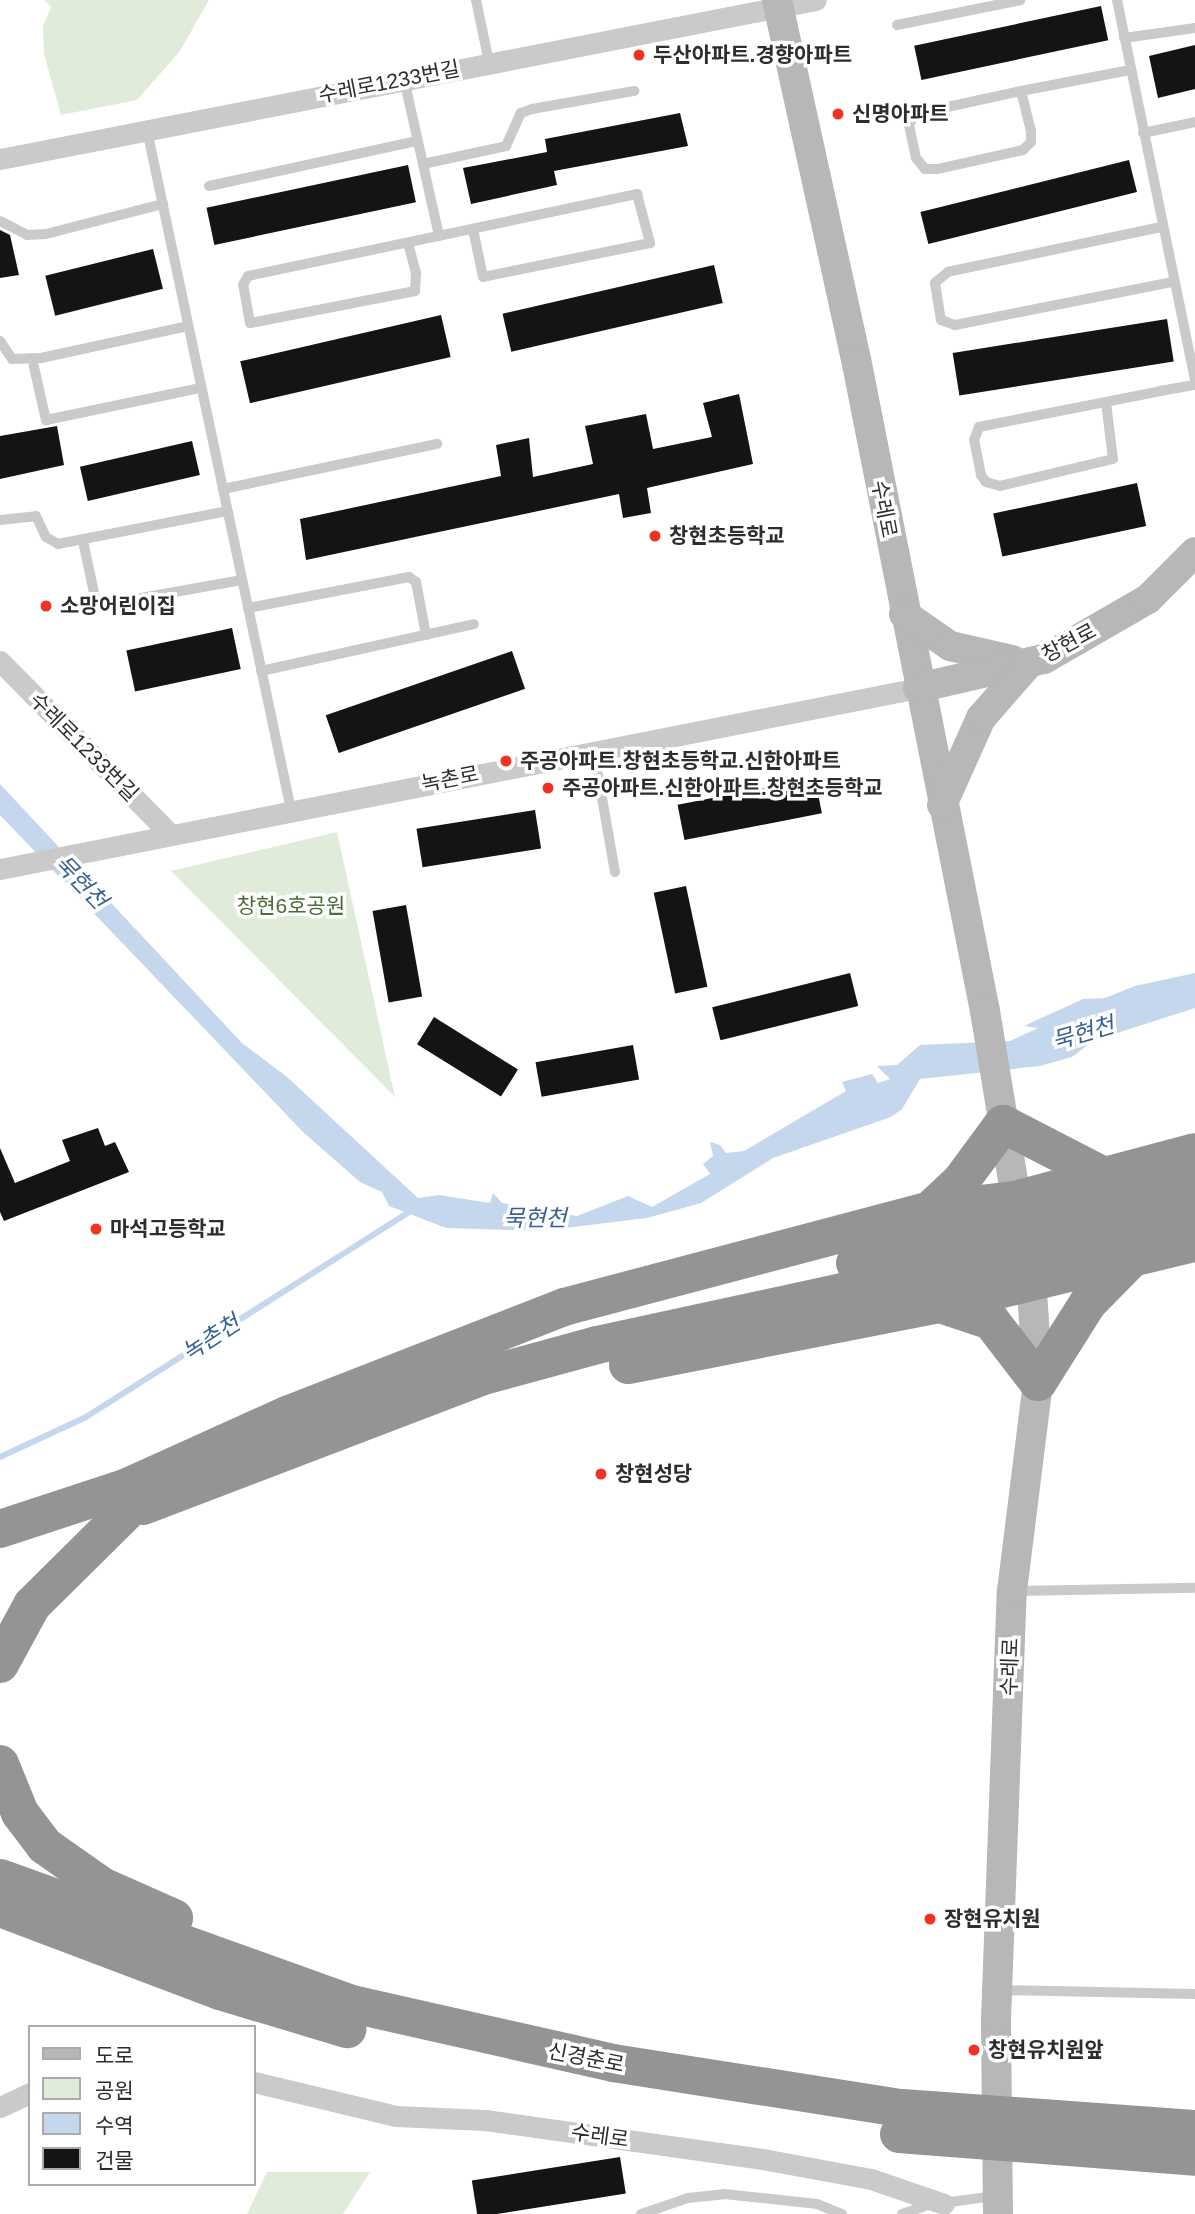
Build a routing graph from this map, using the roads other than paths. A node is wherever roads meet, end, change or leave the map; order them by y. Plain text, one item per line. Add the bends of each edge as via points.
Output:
1 (476, 0) edge
2 (816, 0) edge
3 (1021, 0) edge
4 (1117, 0) edge
5 (778, 4) edge
6 (897, 25) dead end
7 (1195, 28) edge
8 (1124, 38) junction
9 (489, 62) junction
10 (1130, 70) junction
11 (404, 79) junction
12 (634, 91) dead end
13 (1021, 91) junction
14 (1195, 122) edge
15 (147, 130) junction
16 (1143, 134) junction
17 (417, 141) junction
18 (0, 159) edge
19 (423, 164) junction
20 (209, 186) dead end
21 (163, 204) junction
22 (0, 221) edge
23 (1161, 227) junction
24 (473, 229) junction
25 (439, 236) junction
26 (408, 243) junction
27 (1173, 282) junction
28 (188, 326) junction
29 (0, 341) edge
30 (1192, 346) edge
31 (32, 358) junction
32 (1195, 383) edge
33 (201, 388) junction
34 (1106, 402) junction
35 (437, 444) dead end
36 (223, 489) junction
37 (227, 511) junction
38 (0, 520) edge
39 (83, 541) junction
40 (1195, 552) edge
41 (242, 580) junction
42 (248, 608) junction
43 (904, 614) junction
44 (474, 624) dead end
45 (426, 635) junction
46 (0, 661) edge
47 (1030, 662) junction
48 (261, 671) junction
49 (918, 688) junction
50 (594, 752) junction
51 (942, 804) junction
52 (291, 810) junction
53 (169, 833) junction
54 (0, 869) edge
55 (615, 872) dead end
56 (1003, 1124) junction
57 (1195, 1152) edge
58 (1102, 1175) junction
59 (1195, 1182) edge
60 (1015, 1200) junction
61 (929, 1210) junction
62 (1195, 1212) edge
63 (1086, 1223) junction
64 (1195, 1243) edge
65 (958, 1253) junction
66 (1135, 1255) junction
67 (1034, 1282) junction
68 (940, 1304) junction
69 (480, 1377) junction
70 (1038, 1382) junction
71 (286, 1415) junction
72 (125, 1512) junction
73 (6, 1531) edge
74 (1195, 1588) edge
75 (1012, 1591) junction
76 (0, 1664) edge
77 (0, 1764) edge
78 (0, 1878) edge
79 (0, 1908) edge
80 (999, 1990) junction
81 (1195, 1994) edge
82 (352, 2004) junction
83 (256, 2082) edge
84 (28, 2094) edge
85 (0, 2107) edge
86 (901, 2121) junction
87 (1195, 2129) edge
88 (1195, 2157) edge
89 (996, 2205) edge
90 (947, 2207) edge
91 (641, 2214) edge
92 (842, 2214) edge
93 (902, 2214) edge

1 - 9 lane
2 - 5 street
3 - 6 lane
4 - 8 lane
5 - 9 street, 수레로1233번길
5 - 43 main road, 수레로 via 856,359
7 - 8 lane
8 - 10 lane
9 - 11 street, 수레로1233번길
10 - 13 lane
10 - 16 lane
11 - 15 street, 수레로1233번길
11 - 17 lane
12 - 19 lane via 532,108 520,113 506,146
13 - 13 lane via 915,114 909,125 916,158 925,169 937,169 1023,150 1031,142 1031,131
14 - 16 lane
15 - 18 street, 수레로1233번길
15 - 21 lane
16 - 23 lane
17 - 19 lane
17 - 20 lane
19 - 25 lane
21 - 22 lane via 46,234 27,235
21 - 28 lane
23 - 27 lane
23 - 27 lane via 948,272 935,283 941,320 955,325
24 - 24 lane via 637,194 650,243 483,277
24 - 25 lane
25 - 26 lane
26 - 26 lane via 416,273 415,291 250,323 243,285 248,276
27 - 30 lane
28 - 31 lane
28 - 33 lane
29 - 31 lane via 12,359
30 - 32 lane
31 - 33 lane via 46,420
32 - 34 lane
33 - 36 lane
34 - 34 lane via 979,427 974,440 981,475 986,482 1000,486 1113,459
35 - 36 lane
36 - 37 lane
37 - 39 lane
37 - 41 lane
38 - 39 lane via 36,516 51,544
39 - 41 lane via 96,602 113,603
40 - 47 main road, 창현로 via 1148,599 1044,659
41 - 42 lane
42 - 45 lane via 409,578 416,582
42 - 48 lane
43 - 47 main road via 950,646 992,658
43 - 49 main road, 수레로
44 - 45 lane
45 - 48 lane
46 - 53 street, 수레로1233번길
47 - 49 main road, 창현로
47 - 51 main road via 981,718
48 - 52 lane
49 - 50 street, 녹촌로
49 - 51 main road, 수레로
50 - 52 street, 녹촌로
50 - 55 lane
51 - 56 main road, 수레로 via 985,1010
52 - 53 street, 녹촌로
53 - 54 street, 녹촌로
56 - 58 highway
56 - 60 main road, 수레로
56 - 61 highway via 961,1181
57 - 58 highway
58 - 60 highway
59 - 63 highway
60 - 61 highway
60 - 67 main road, 수레로
61 - 71 highway via 564,1307
62 - 63 highway
63 - 65 highway, bridge
64 - 66 highway
65 - 69 highway
65 - 71 highway via 521,1342
66 - 67 highway
66 - 70 highway via 1088,1303
67 - 68 highway
67 - 70 main road, 수레로
68 - 69 highway via 618,1367
68 - 70 highway via 990,1321
69 - 72 highway
70 - 75 main road, 수레로
71 - 73 highway via 125,1488
72 - 73 highway
72 - 76 highway via 32,1605
74 - 75 lane
75 - 80 main road, 수레로
77 - 82 highway via 20,1813 45,1846 71,1868
78 - 82 highway, 신경춘로
79 - 86 highway, 신경춘로 via 220,1991 444,2054 723,2110
80 - 81 lane
80 - 89 main road, 수레로
82 - 86 highway, 신경춘로
83 - 90 street, 수레로 via 396,2116 485,2120 871,2179
84 - 85 street
86 - 87 highway, 신경춘로, bridge
86 - 88 highway, 신경춘로, bridge
89 - 90 lane
90 - 93 lane
91 - 92 lane via 688,2199 724,2194 817,2204

